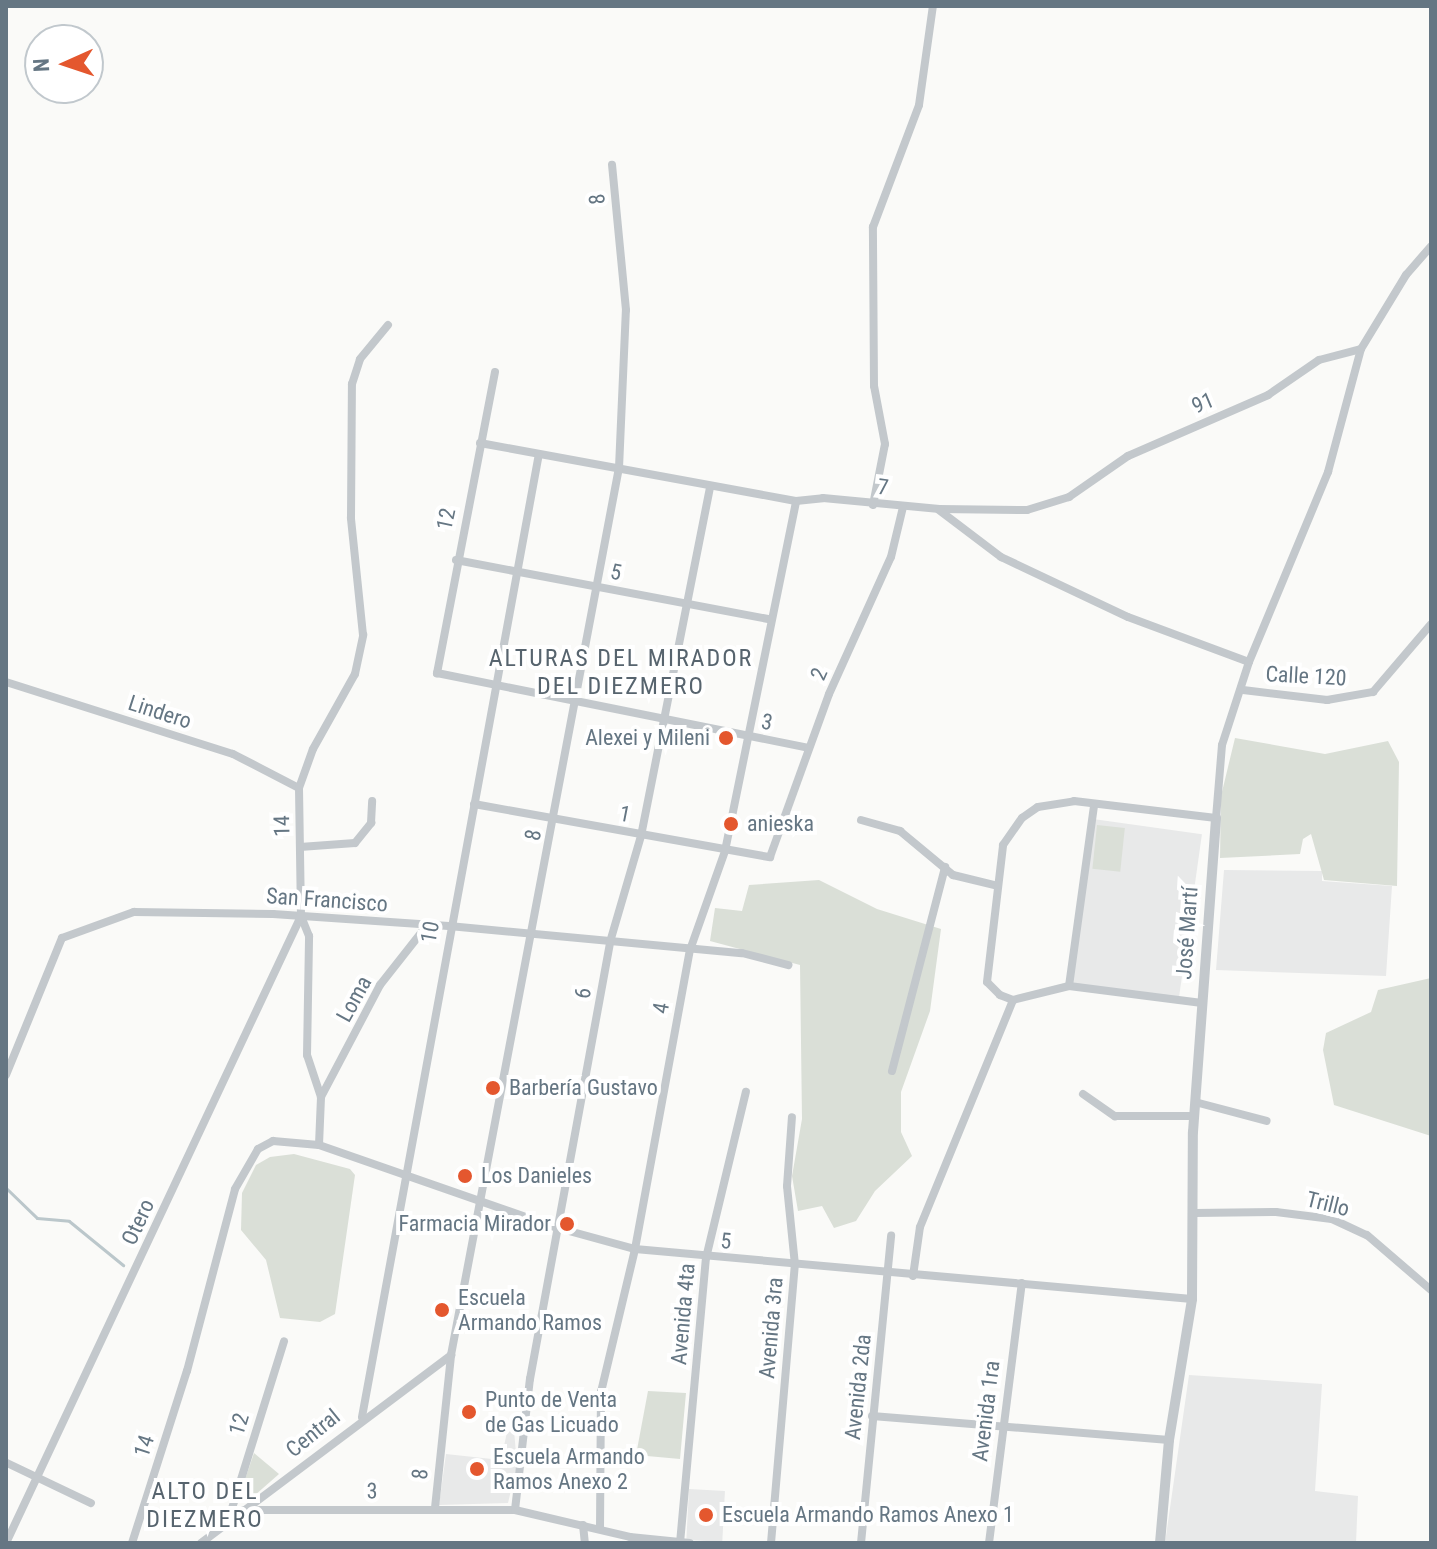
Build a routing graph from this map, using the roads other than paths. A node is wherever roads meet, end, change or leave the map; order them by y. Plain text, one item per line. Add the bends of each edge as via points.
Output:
1 (933, 6) edge
2 (612, 165) dead end
3 (1431, 246) edge
4 (388, 325) dead end
5 (1361, 349) junction
6 (495, 372) dead end
7 (480, 443) junction
8 (539, 454) junction
9 (619, 468) junction
10 (710, 487) junction
11 (796, 501) junction
12 (873, 505) junction
13 (903, 507) junction
14 (939, 509) junction
15 (456, 560) junction
16 (518, 571) junction
17 (598, 587) junction
18 (686, 603) junction
19 (769, 619) junction
20 (1431, 624) edge
21 (1249, 662) junction
22 (437, 673) joint
23 (6, 682) edge
24 (495, 686) junction
25 (1243, 690) junction
26 (577, 703) junction
27 (664, 719) junction
28 (746, 737) junction
29 (809, 748) junction
30 (299, 788) junction
31 (372, 801) dead end
32 (474, 804) junction
33 (1094, 805) junction
34 (1216, 818) junction
35 (554, 819) junction
36 (861, 820) dead end
37 (641, 836) junction
38 (300, 847) junction
39 (725, 851) junction
40 (770, 857) joint
41 (945, 867) junction
42 (998, 886) junction
43 (301, 916) junction
44 (428, 924) junction
45 (449, 926) junction
46 (531, 933) junction
47 (610, 942) junction
48 (690, 950) junction
49 (788, 965) dead end
50 (1069, 986) junction
51 (1013, 1000) junction
52 (1202, 1003) junction
53 (892, 1071) dead end
54 (6, 1075) edge
55 (746, 1092) dead end
56 (1083, 1094) dead end
57 (321, 1097) junction
58 (1195, 1102) junction
59 (1194, 1116) junction
60 (792, 1117) dead end
61 (1267, 1121) dead end
62 (273, 1141) joint
63 (319, 1145) junction
64 (406, 1178) junction
65 (481, 1200) junction
66 (1195, 1213) junction
67 (558, 1228) junction
68 (891, 1235) dead end
69 (635, 1249) junction
70 (706, 1258) junction
71 (795, 1265) junction
72 (887, 1274) junction
73 (913, 1276) junction
74 (1022, 1283) junction
75 (1431, 1290) edge
76 (1192, 1299) junction
77 (284, 1341) dead end
78 (451, 1355) junction
79 (872, 1416) junction
80 (362, 1417) junction
81 (1001, 1426) junction
82 (1169, 1440) junction
83 (7, 1463) edge
84 (39, 1479) junction
85 (91, 1503) dead end
86 (435, 1508) junction
87 (243, 1510) junction
88 (515, 1510) junction
89 (229, 1518) junction
90 (583, 1525) junction
91 (600, 1529) junction
92 (627, 1540) edge
93 (680, 1542) edge
94 (6, 1543) edge
95 (132, 1543) edge
96 (201, 1543) edge
97 (585, 1543) edge
98 (690, 1543) edge
99 (771, 1543) edge
100 (861, 1543) edge
101 (989, 1543) edge
102 (1160, 1543) edge

1 - 12 street via 919,105 873,227 874,386 885,444
2 - 9 street, 8 via 626,310
3 - 5 street via 1406,275
4 - 30 street, 14 via 360,359 352,384 351,518 363,635 355,674 313,749
5 - 14 street, 91 via 1319,360 1268,395 1128,456 1069,497 1027,510
5 - 21 street, José Martí via 1324,485
6 - 7 street, 12
7 - 8 street, 7
7 - 15 street, 12
8 - 9 street, 7
8 - 16 street, 10
9 - 10 street, 7
9 - 17 street, 8
10 - 11 street, 7
10 - 18 street, 6
11 - 12 street, 7 via 823,498
11 - 19 street, 4
12 - 13 street, 7
13 - 14 street, 7
13 - 29 street, 2 via 891,557
14 - 21 street via 1001,557 1128,617
15 - 16 street, 5
15 - 22 street, 12
16 - 17 street, 5
16 - 24 street, 10
17 - 18 street, 5
17 - 26 street, 8
18 - 19 street, 5
18 - 27 street, 6
19 - 28 street, 4
20 - 25 street, Calle 120 via 1373,692 1327,700
21 - 25 street, José Martí
22 - 24 street, 3
23 - 30 street, Lindero via 233,754
24 - 26 street, 3
24 - 32 street, 10
25 - 34 street, José Martí via 1222,745
26 - 27 street, 3
26 - 35 street, 8
27 - 28 street, 3
27 - 37 street, 6
28 - 29 street, 3
28 - 39 street, 4
29 - 40 street, 2
30 - 38 street, 14
31 - 38 street via 371,823 355,843
32 - 35 street, 1
32 - 45 street, 10
33 - 34 street
33 - 42 street via 1074,801 1038,807 1022,818 1003,845
33 - 50 street
34 - 52 street, José Martí
35 - 37 street, 1
35 - 46 street, 8
36 - 41 street via 900,831
37 - 39 street, 1
37 - 47 street, 6
38 - 43 street, 14
39 - 40 street, 1
39 - 48 street, 4
41 - 42 street via 966,881
41 - 53 street
42 - 51 street via 987,982
43 - 44 street, San Francisco
43 - 54 street, San Francisco via 134,912 62,938
43 - 57 street, 14 via 309,936 307,1055
43 - 84 street, Otero
44 - 45 street, San Francisco
44 - 57 street, Loma via 380,985
45 - 46 street, San Francisco
45 - 64 street, 10
46 - 47 street, San Francisco
46 - 65 street, 8
47 - 48 street, San Francisco
47 - 67 street, 6
48 - 49 street, San Francisco via 742,953
48 - 69 street, 4
50 - 51 street
50 - 52 street
51 - 73 street via 920,1227
52 - 58 street, José Martí
55 - 70 street, Avenida 4ta
56 - 59 street via 1115,1116
57 - 63 street, 14
58 - 59 street, José Martí
58 - 61 street
59 - 66 street, José Martí
60 - 71 street, Avenida 3ra via 787,1186
62 - 63 street, 5
62 - 95 street, 14 via 258,1149 235,1189 187,1371
63 - 64 street, 5
64 - 65 street, 5
64 - 80 street, 10
65 - 67 street, 5
65 - 78 street, 8
66 - 75 street, Trillo via 1276,1212 1332,1219 1367,1235
66 - 76 street, José Martí
67 - 69 street, 5
67 - 88 street, 6 via 530,1379
68 - 72 street, Avenida 2da
69 - 70 street, 5
69 - 91 street, 4 via 601,1392
70 - 71 street, 5
70 - 93 street, Avenida 4ta
71 - 72 street, 5
71 - 99 street, Avenida 3ra
72 - 73 street, 5
72 - 79 street, Avenida 2da
73 - 74 street, 5
74 - 76 street, 5
74 - 81 street, Avenida 1ra
76 - 82 street, José Martí
77 - 89 street, 12
78 - 80 street, Central
78 - 86 street, 8
79 - 81 street
79 - 100 street, Avenida 2da
80 - 87 street, Central
81 - 82 street
81 - 101 street, Avenida 1ra
82 - 102 street, José Martí
83 - 84 street
84 - 85 street
84 - 94 street, Otero
86 - 87 street, 3
86 - 88 street, 3
87 - 89 street, Central
88 - 90 street, 3
89 - 96 street, Central
90 - 91 street, 3
90 - 97 street
91 - 92 street, 3
92 - 93 street, 3
93 - 98 street, 3

